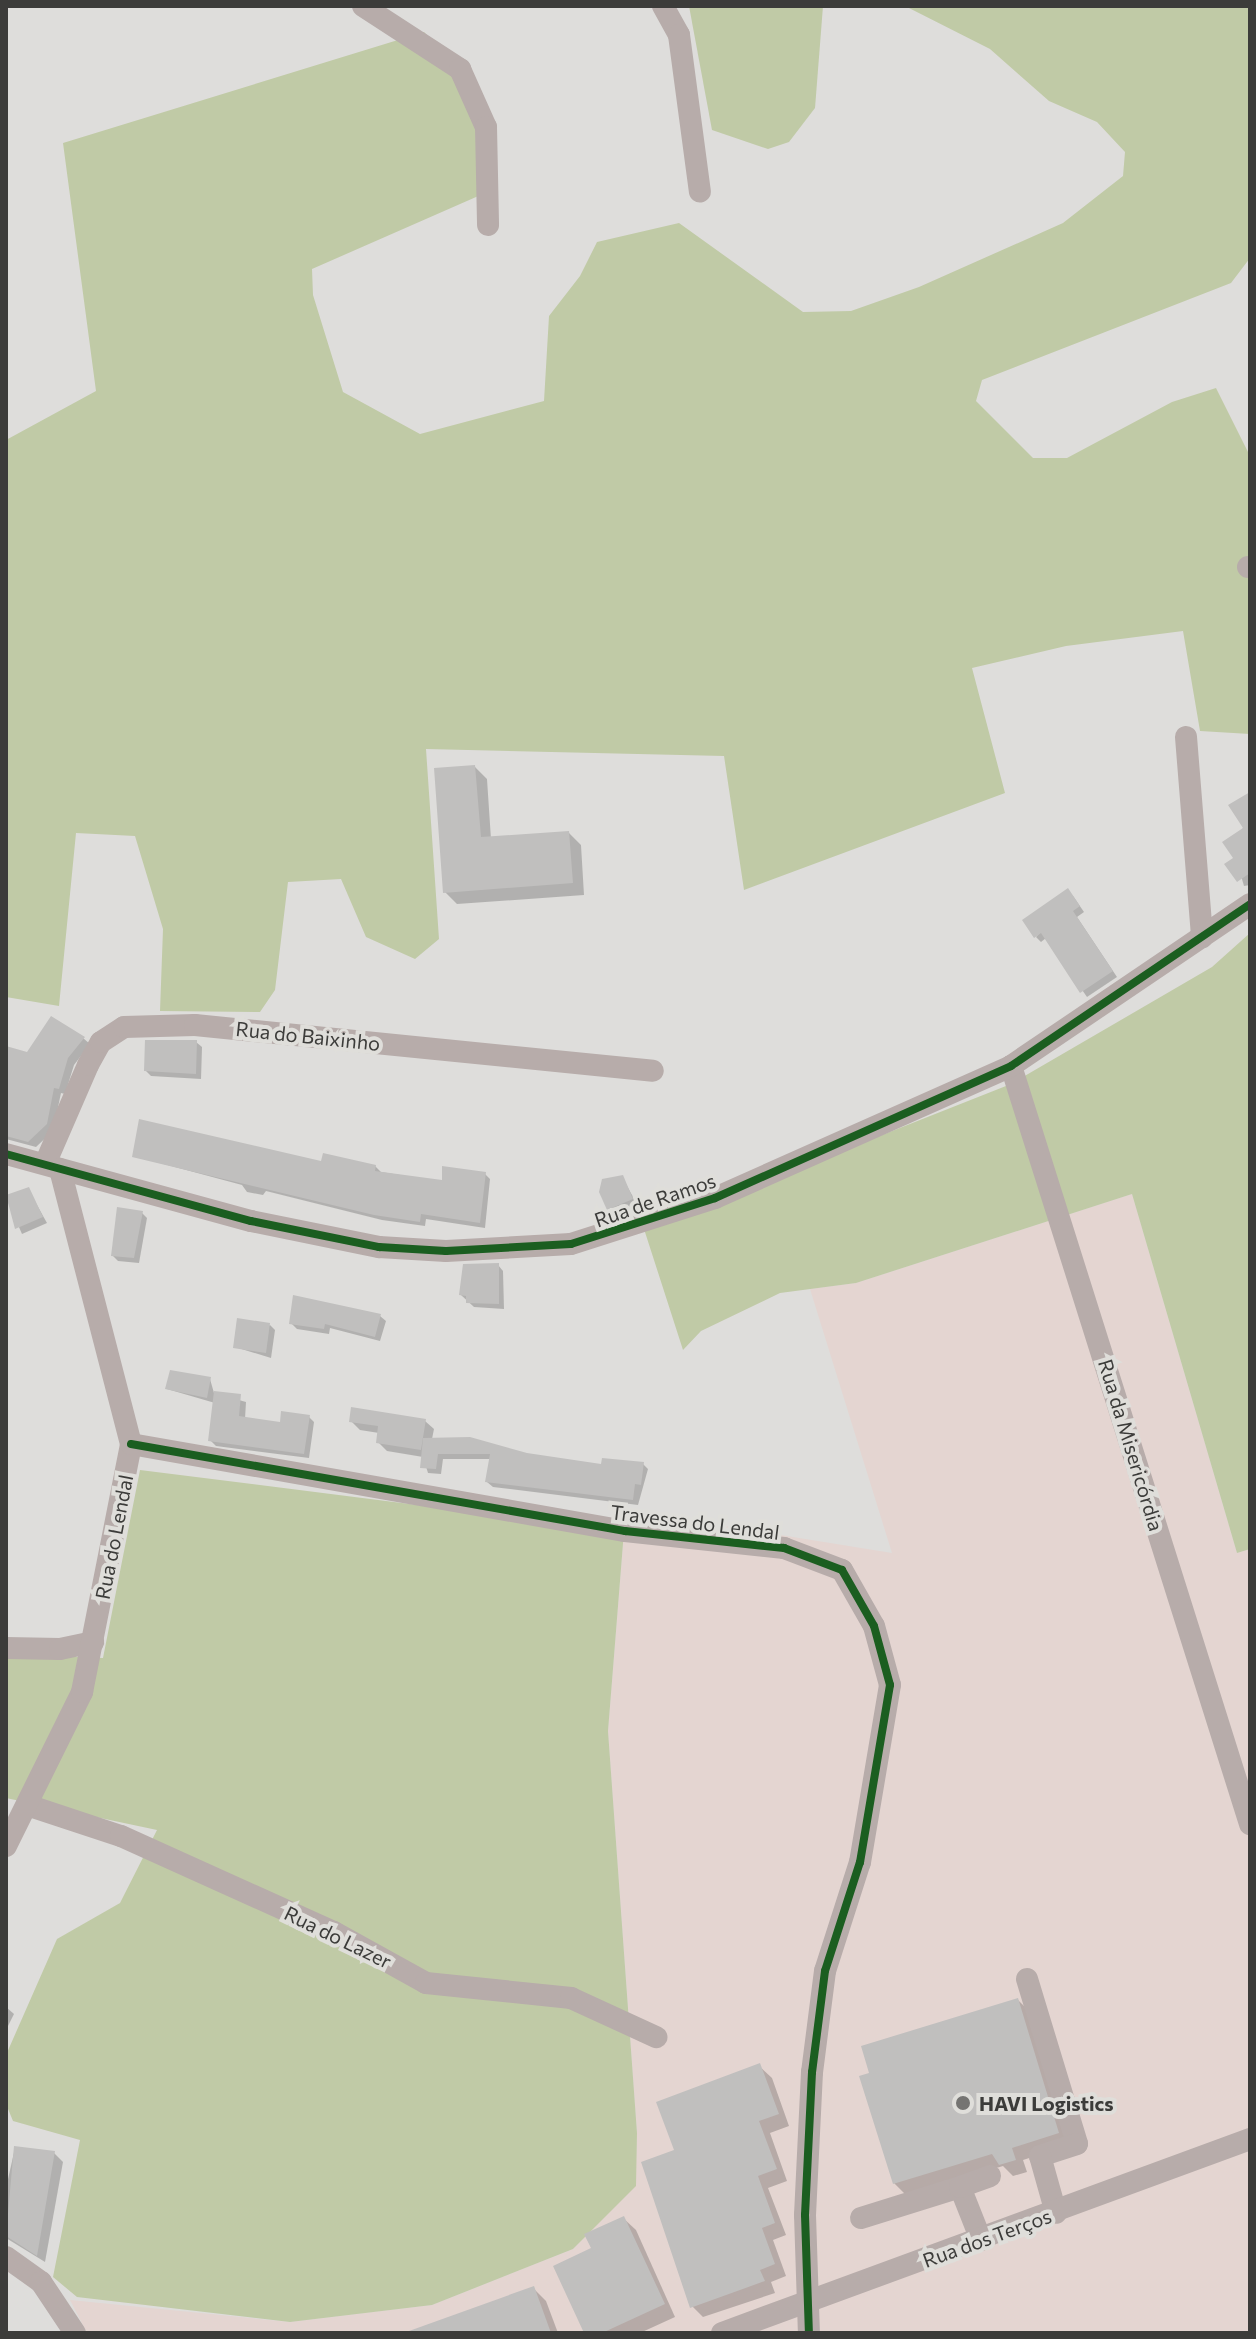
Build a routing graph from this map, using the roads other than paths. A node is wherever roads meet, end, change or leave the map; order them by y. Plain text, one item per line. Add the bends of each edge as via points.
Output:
1 (363, 6) edge
2 (663, 6) edge
3 (700, 192) dead end
4 (488, 225) dead end
5 (1186, 737) dead end
6 (1250, 904) edge
7 (1202, 937) junction
8 (1011, 1066) junction
9 (653, 1071) dead end
10 (6, 1154) edge
11 (53, 1167) junction
12 (131, 1444) junction
13 (93, 1642) junction
14 (6, 1648) edge
15 (27, 1805) junction
16 (1250, 1824) edge
17 (6, 1846) edge
18 (1027, 1979) dead end
19 (656, 2037) dead end
20 (1250, 2139) edge
21 (990, 2176) dead end
22 (960, 2187) junction
23 (1056, 2213) junction
24 (861, 2218) dead end
25 (981, 2240) junction
26 (6, 2257) edge
27 (808, 2302) junction
28 (75, 2333) edge
29 (722, 2333) edge
30 (809, 2333) edge

1 - 4 street via 460,69 486,127
2 - 3 street via 679,35
5 - 7 street
6 - 7 street, Rua de Ramos
7 - 8 street, Rua de Ramos
8 - 11 street, Rua de Ramos via 715,1198 571,1244 446,1251 379,1247 251,1221
8 - 16 street, Rua da Misericórdia
9 - 11 street, Rua do Baixinho via 195,1025 124,1027 101,1042 88,1065
10 - 11 street, Rua de Ramos
11 - 12 street, Rua do Lendal
12 - 13 street, Rua do Lendal
12 - 27 street, Travessa do Lendal via 609,1529 784,1548 842,1570 874,1626 890,1685 860,1862 825,1971 812,2072
13 - 14 street via 60,1649
13 - 15 street, Rua do Lendal via 82,1692
15 - 17 street, Rua do Lendal
15 - 19 street, Rua do Lazer via 121,1836 334,1932 426,1983 571,1998
18 - 23 street via 1077,2144 1040,2156
20 - 23 street, Rua dos Terços
21 - 22 street
22 - 24 street
22 - 25 street
23 - 25 street, Rua dos Terços
25 - 27 street, Rua dos Terços
26 - 28 street via 41,2282
27 - 29 street, Rua dos Terços
27 - 30 street, Travessa do Lendal

